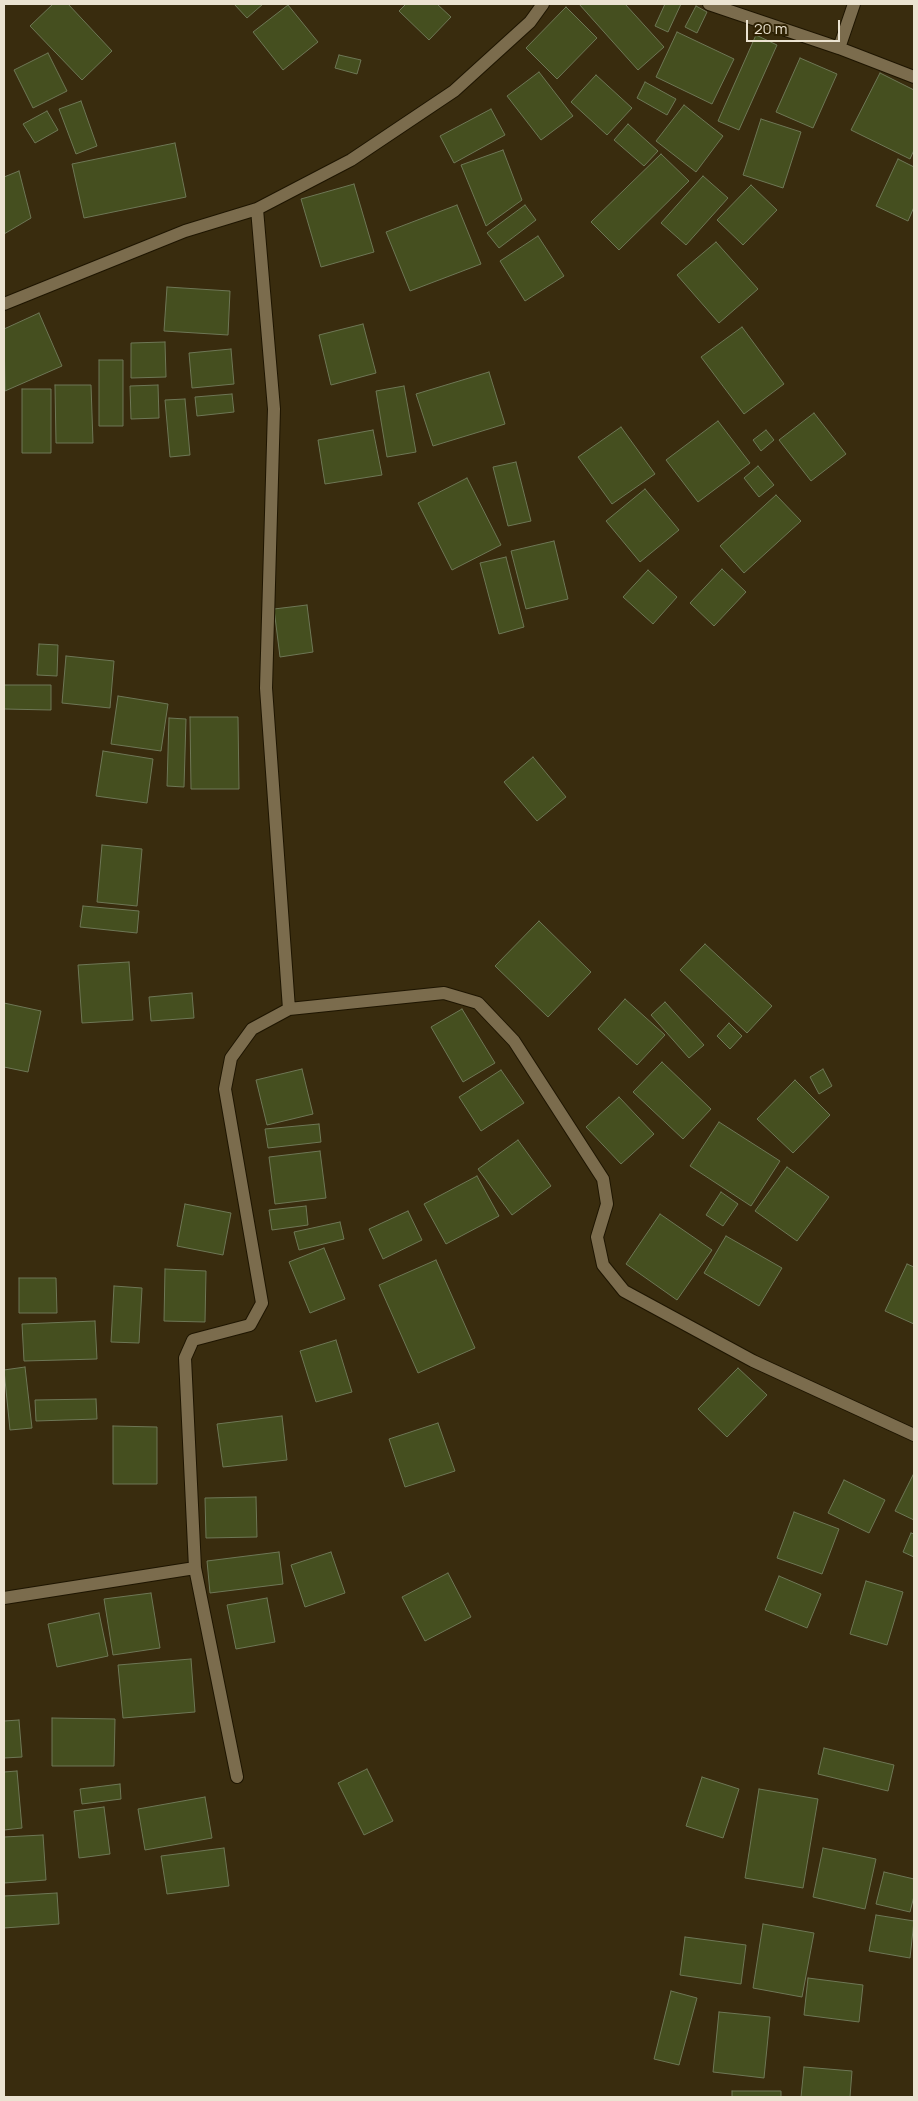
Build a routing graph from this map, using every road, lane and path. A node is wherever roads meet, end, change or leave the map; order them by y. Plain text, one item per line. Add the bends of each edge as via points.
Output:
1 (543, 4) edge
2 (709, 4) edge
3 (854, 4) edge
4 (839, 48) junction
5 (914, 77) edge
6 (257, 208) junction
7 (4, 304) edge
8 (290, 1009) junction
9 (914, 1435) edge
10 (195, 1568) junction
11 (4, 1598) edge
12 (237, 1777) dead end

1 - 6 street via 530,22 454,91 351,160
2 - 4 street
3 - 4 street
4 - 5 street
6 - 7 street via 185,232
6 - 8 street via 274,409 266,688
8 - 9 street via 444,993 478,1004 514,1041 603,1180 607,1204 598,1237 603,1265 624,1291 753,1361
8 - 10 street via 252,1029 231,1058 225,1089 262,1304 250,1325 193,1340 184,1358
10 - 11 street
10 - 12 street

